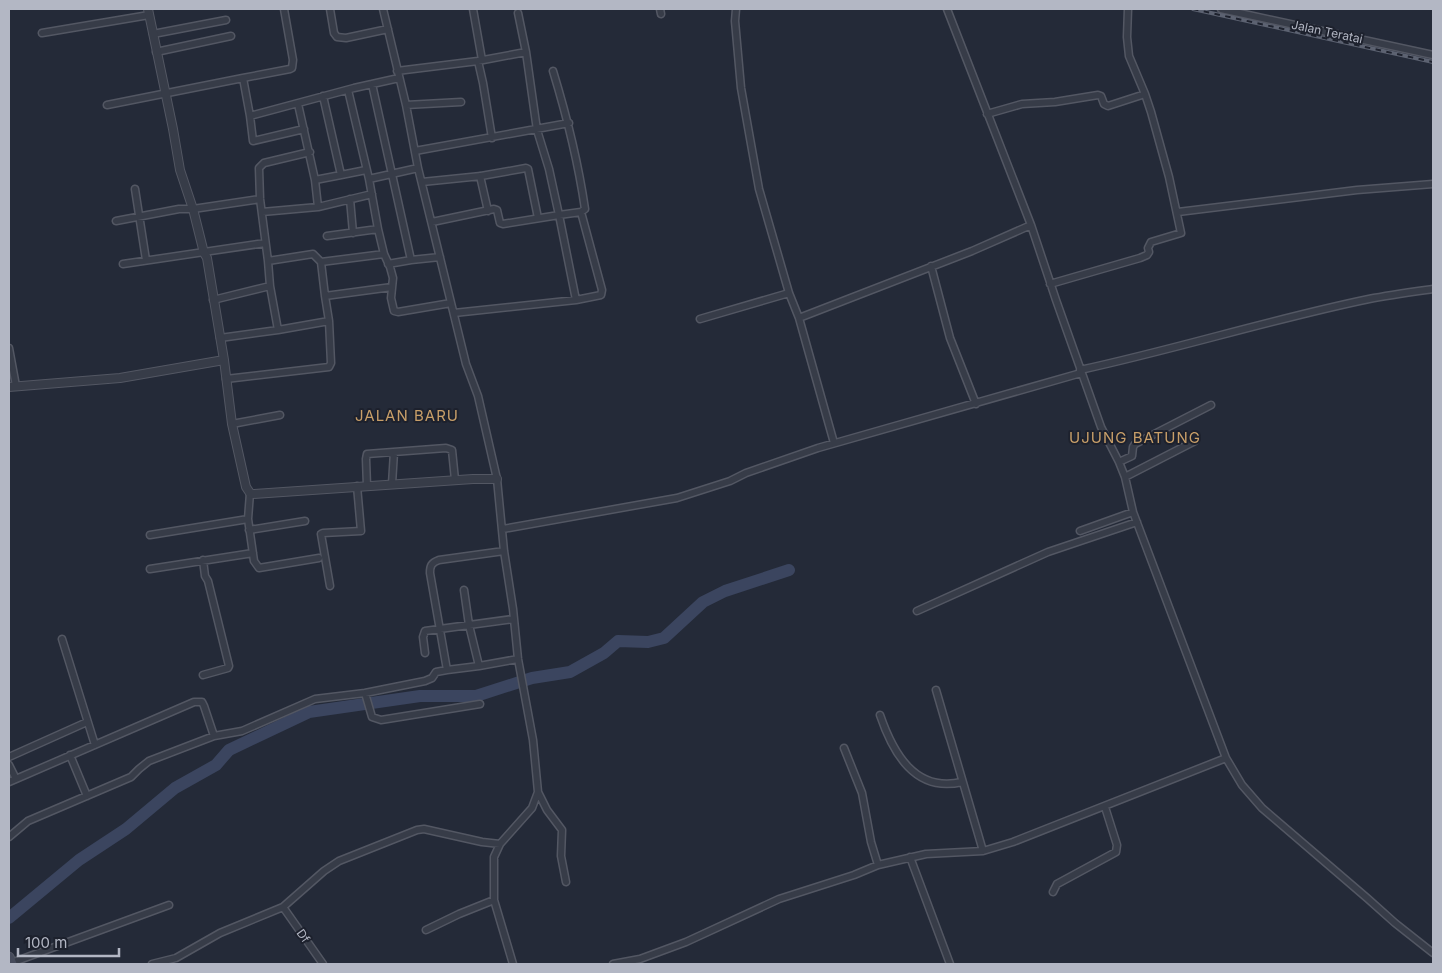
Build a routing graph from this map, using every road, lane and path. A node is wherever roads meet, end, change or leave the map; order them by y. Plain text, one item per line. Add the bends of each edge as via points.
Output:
1 (284, 9) edge
2 (330, 9) edge
3 (383, 9) edge
4 (473, 9) edge
5 (736, 9) edge
6 (947, 9) edge
7 (1128, 9) edge
8 (1221, 9) edge
9 (149, 12) edge
10 (518, 13) dead end
11 (226, 20) dead end
12 (388, 29) junction
13 (42, 33) dead end
14 (153, 34) junction
15 (231, 36) dead end
16 (156, 52) junction
17 (526, 52) junction
18 (1433, 56) edge
19 (480, 60) junction
20 (553, 71) dead end
21 (398, 75) junction
22 (243, 78) junction
23 (372, 84) junction
24 (348, 90) junction
25 (1145, 94) junction
26 (166, 95) junction
27 (323, 96) junction
28 (460, 102) dead end
29 (298, 104) junction
30 (107, 105) dead end
31 (406, 106) junction
32 (987, 114) junction
33 (250, 116) junction
34 (569, 122) junction
35 (304, 129) junction
36 (537, 130) junction
37 (492, 138) junction
38 (415, 151) junction
39 (310, 152) junction
40 (418, 168) junction
41 (366, 170) junction
42 (392, 174) junction
43 (341, 175) junction
44 (480, 176) junction
45 (369, 179) junction
46 (315, 180) junction
47 (422, 182) junction
48 (1433, 184) edge
49 (135, 189) dead end
50 (372, 194) junction
51 (260, 198) junction
52 (350, 199) junction
53 (318, 207) junction
54 (193, 209) junction
55 (488, 211) junction
56 (262, 212) junction
57 (581, 212) junction
58 (1178, 212) junction
59 (560, 215) junction
60 (140, 218) junction
61 (538, 218) junction
62 (116, 221) dead end
63 (432, 222) junction
64 (1031, 225) junction
65 (378, 229) junction
66 (353, 233) junction
67 (328, 236) dead end
68 (265, 243) junction
69 (204, 253) junction
70 (384, 254) junction
71 (440, 257) junction
72 (146, 260) junction
73 (412, 260) junction
74 (268, 261) junction
75 (321, 262) junction
76 (122, 264) dead end
77 (388, 264) junction
78 (930, 266) junction
79 (1050, 284) junction
80 (270, 286) junction
81 (392, 287) junction
82 (1433, 289) edge
83 (789, 293) junction
84 (325, 296) junction
85 (213, 300) junction
86 (576, 300) junction
87 (451, 303) junction
88 (454, 313) junction
89 (799, 318) junction
90 (700, 319) dead end
91 (329, 321) junction
92 (278, 330) junction
93 (220, 338) junction
94 (9, 348) edge
95 (224, 360) junction
96 (1080, 372) junction
97 (226, 379) junction
98 (12, 387) edge
99 (976, 404) junction
100 (1211, 405) dead end
101 (280, 415) dead end
102 (232, 424) junction
103 (1195, 441) dead end
104 (834, 443) junction
105 (394, 452) junction
106 (1119, 462) junction
107 (1125, 477) junction
108 (498, 479) junction
109 (455, 480) junction
110 (392, 484) junction
111 (357, 486) junction
112 (367, 486) junction
113 (250, 492) junction
114 (1133, 512) junction
115 (248, 519) junction
116 (305, 521) dead end
117 (1137, 522) junction
118 (503, 529) junction
119 (249, 530) junction
120 (1080, 531) dead end
121 (150, 536) dead end
122 (504, 551) junction
123 (253, 553) junction
124 (319, 558) dead end
125 (203, 560) junction
126 (150, 569) dead end
127 (330, 586) dead end
128 (464, 590) dead end
129 (917, 611) dead end
130 (513, 619) junction
131 (469, 625) junction
132 (440, 628) junction
133 (62, 639) dead end
134 (425, 653) dead end
135 (518, 659) junction
136 (478, 666) junction
137 (447, 670) junction
138 (203, 676) dead end
139 (936, 690) dead end
140 (365, 692) junction
141 (480, 704) dead end
142 (880, 715) dead end
143 (87, 722) junction
144 (214, 736) junction
145 (95, 745) junction
146 (844, 748) dead end
147 (70, 755) junction
148 (9, 757) edge
149 (1226, 758) junction
150 (9, 765) edge
151 (16, 779) junction
152 (9, 782) edge
153 (962, 782) junction
154 (538, 792) junction
155 (87, 796) junction
156 (1105, 807) junction
157 (9, 837) edge
158 (500, 844) junction
159 (983, 850) junction
160 (910, 857) junction
161 (878, 865) junction
162 (566, 882) dead end
163 (1053, 892) dead end
164 (494, 900) junction
165 (169, 905) dead end
166 (284, 906) junction
167 (426, 930) dead end
168 (1433, 953) edge
169 (11, 961) edge
170 (152, 964) edge
171 (323, 964) edge
172 (513, 964) edge
173 (613, 964) edge
174 (950, 964) edge

1 - 22 street via 292,68
2 - 12 street via 337,37
3 - 12 street
4 - 19 street
5 - 83 street via 741,88 753,158
6 - 32 street
7 - 25 street via 1129,56
8 - 18 street, Jalan Teratai
9 - 13 street
9 - 14 street
10 - 17 street
11 - 14 street
12 - 21 street
14 - 16 street
15 - 16 street
16 - 26 street
17 - 19 street
17 - 36 street
19 - 21 street
19 - 37 street
20 - 34 street
21 - 23 street
21 - 31 street
22 - 26 street
22 - 33 street
23 - 24 street
23 - 42 street
24 - 27 street
24 - 41 street
25 - 32 street via 1108,106 1098,95 1022,104
25 - 58 street
26 - 30 street
26 - 54 street via 180,170
27 - 29 street
27 - 43 street
28 - 31 street
29 - 33 street
29 - 35 street
31 - 38 street
32 - 64 street
33 - 35 street via 253,141
34 - 36 street
34 - 57 street via 585,209
35 - 39 street
36 - 37 street
36 - 59 street
37 - 38 street
38 - 40 street
39 - 46 street
39 - 51 street via 260,166
40 - 42 street
40 - 47 street
41 - 43 street
41 - 45 street
42 - 45 street
42 - 73 street
43 - 46 street
44 - 47 street
44 - 55 street
44 - 61 street via 526,168
45 - 50 street
46 - 53 street
47 - 63 street
48 - 58 street
49 - 60 street
50 - 52 street
50 - 65 street
51 - 54 street
51 - 56 street
52 - 53 street
52 - 66 street
53 - 56 street
54 - 60 street
54 - 69 street
55 - 61 street via 497,210 503,224
55 - 63 street
56 - 68 street
57 - 59 street
57 - 86 street via 602,293
58 - 79 street via 1181,233 1150,242 1147,255
59 - 61 street
59 - 86 street
60 - 62 street
60 - 72 street
63 - 71 street
64 - 78 street
64 - 79 street
65 - 66 street
65 - 70 street
66 - 67 street
68 - 69 street
68 - 74 street
69 - 72 street
69 - 85 street
70 - 75 street
70 - 77 street
71 - 73 street
71 - 87 street
72 - 76 street
73 - 77 street
74 - 75 street via 313,254
74 - 80 street
75 - 84 street
77 - 81 street via 393,278
78 - 89 street
78 - 99 street via 950,338
79 - 96 street
80 - 85 street
80 - 92 street
81 - 84 street
81 - 87 street via 394,311
82 - 96 street via 1369,299
83 - 89 street
83 - 90 street
84 - 91 street
85 - 93 street
86 - 88 street
87 - 88 street
88 - 108 street
89 - 104 street
91 - 92 street
91 - 97 street via 329,367
92 - 93 street
93 - 95 street
94 - 98 street
95 - 97 street
95 - 98 street via 120,378
96 - 99 street
96 - 106 street via 1100,427
97 - 102 street
99 - 104 street
100 - 106 street via 1135,444 1133,455
101 - 102 street
102 - 113 street via 246,487
103 - 107 street
104 - 118 street via 677,498
105 - 109 street via 450,448
105 - 110 street
105 - 112 street via 368,454
106 - 107 street
107 - 114 street
108 - 109 street
108 - 118 street
109 - 110 street
110 - 112 street
111 - 112 street
111 - 113 street
111 - 127 street via 361,531 321,534
113 - 115 street
114 - 117 street
114 - 120 street
115 - 119 street
115 - 121 street
116 - 119 street
117 - 129 street via 1048,552
117 - 149 street
118 - 122 street
119 - 123 street
122 - 130 street
122 - 132 street via 438,560 430,566
123 - 124 street via 259,568
123 - 125 street
125 - 126 street
125 - 138 street via 229,666
128 - 131 street
130 - 131 street
130 - 135 street
131 - 132 street
131 - 136 street
132 - 134 street via 424,632
132 - 137 street
133 - 143 street
135 - 136 street
135 - 154 street via 533,740
136 - 137 street
137 - 140 street via 436,672 430,680
139 - 153 street
140 - 141 street via 372,717 381,720
140 - 144 street via 315,699 242,731
142 - 153 street via 891,744 914,772 934,783
143 - 145 street
143 - 148 street
144 - 145 street via 204,706 198,701
144 - 155 street via 149,762 131,777
145 - 147 street
146 - 161 street via 862,793 870,842
147 - 151 street
147 - 155 street
149 - 156 street
149 - 168 street via 1242,785 1262,808
150 - 151 street
151 - 152 street
153 - 159 street
154 - 158 street via 532,808
154 - 162 street via 563,832 561,854
155 - 157 street via 28,821
156 - 159 street
156 - 163 street via 1117,845 1116,852 1057,884
158 - 164 street via 493,864
158 - 166 street via 417,830 339,861
159 - 160 street
160 - 161 street
160 - 174 street
161 - 173 street via 779,899 686,942 640,959
164 - 167 street
164 - 172 street
165 - 169 street
166 - 170 street via 220,933 176,958
166 - 171 street, Df

